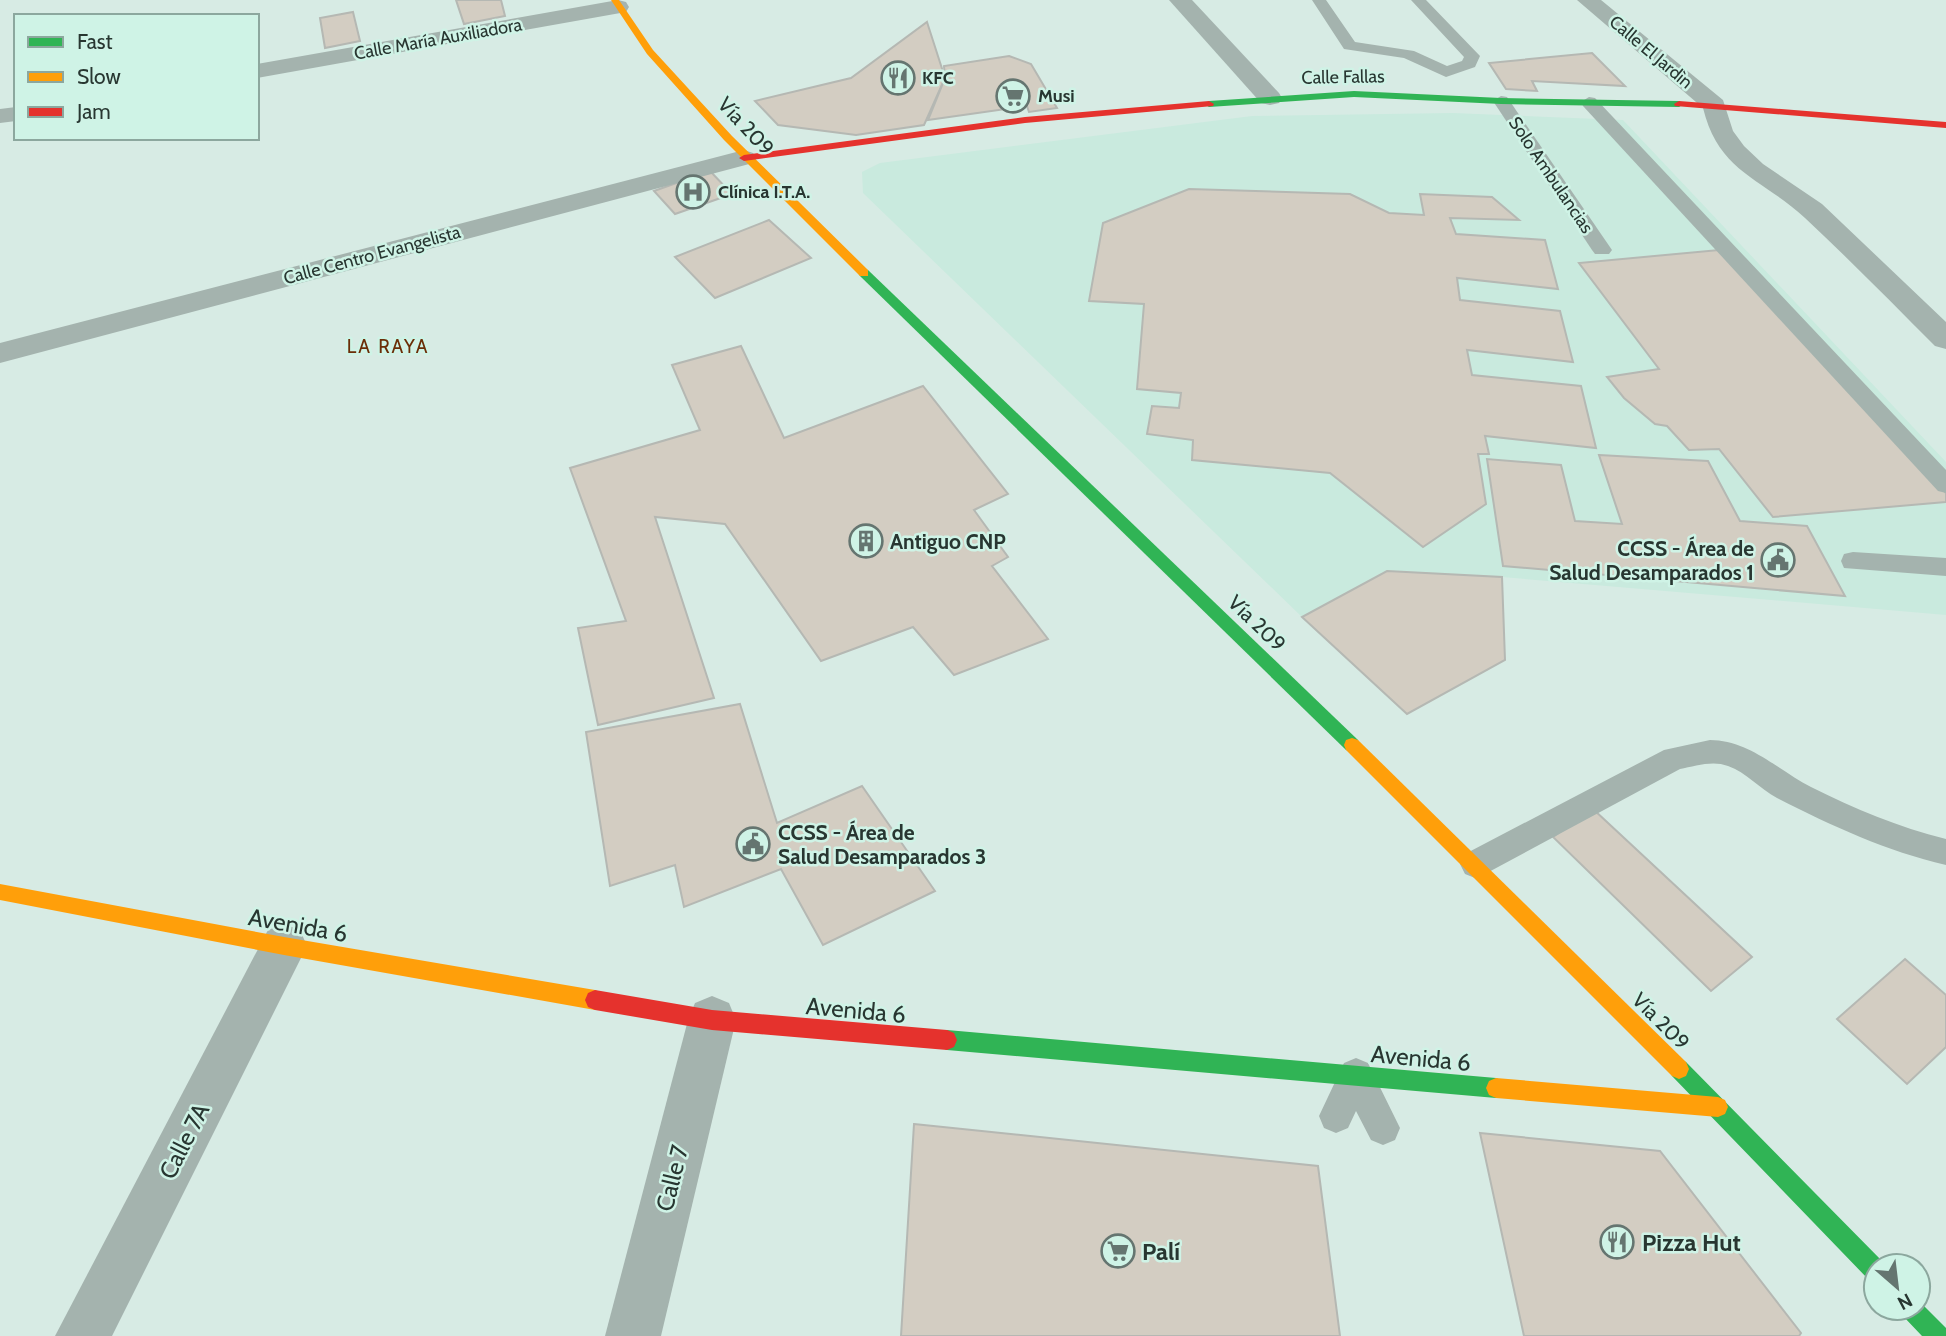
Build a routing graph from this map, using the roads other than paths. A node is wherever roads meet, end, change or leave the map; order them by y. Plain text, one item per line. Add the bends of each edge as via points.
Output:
1 (1180, 0) edge
2 (1319, 0) edge
3 (1418, 0) edge
4 (1588, 0) edge
5 (616, 3) edge
6 (259, 71) edge
7 (1446, 72) junction
8 (1270, 98) junction
9 (1456, 99) junction
10 (1501, 101) junction
11 (1589, 102) junction
12 (1714, 104) junction
13 (1946, 125) edge
14 (744, 158) junction
15 (1602, 250) dead end
16 (1946, 339) edge
17 (0, 353) edge
18 (1946, 485) edge
19 (1853, 561) dead end
20 (1946, 567) edge
21 (1946, 852) edge
22 (1475, 864) junction
23 (0, 892) edge
24 (284, 946) junction
25 (712, 1020) junction
26 (1356, 1075) junction
27 (1718, 1107) junction
28 (1336, 1116) dead end
29 (1383, 1128) dead end
30 (1862, 1256) edge
31 (1924, 1322) edge
32 (83, 1336) edge
33 (632, 1336) edge
34 (1938, 1336) edge

1 - 8 street
2 - 7 lane via 1350,46 1408,54
3 - 7 lane via 1472,56 1469,64
4 - 12 street, Calle El Jardìn
5 - 6 street, Calle María Auxiliadora
5 - 14 street, Vía 209 via 658,60
7 - 9 lane
8 - 9 street, Calle Fallas via 1354,94
8 - 14 street, Calle Fallas via 1025,121
9 - 10 street, Calle Fallas
10 - 11 street, Calle Fallas
10 - 15 lane, Solo Ambulancias
11 - 12 street, Calle Fallas
11 - 18 lane
12 - 13 street, Calle Fallas
12 - 16 street via 1721,131 1735,151 1754,170 1812,210
14 - 17 street, Calle Centro Evangelista
14 - 22 street, Vía 209
19 - 20 lane
21 - 22 lane via 1904,843 1840,817 1734,755 1710,751 1674,760
22 - 27 street, Vía 209
23 - 24 street, Avenida 6
24 - 25 street, Avenida 6
24 - 32 street, Calle 7A
25 - 26 street, Avenida 6
25 - 33 street, Calle 7
26 - 27 street, Avenida 6
26 - 28 lane
26 - 29 lane
27 - 30 street, Vía 209
31 - 34 street

